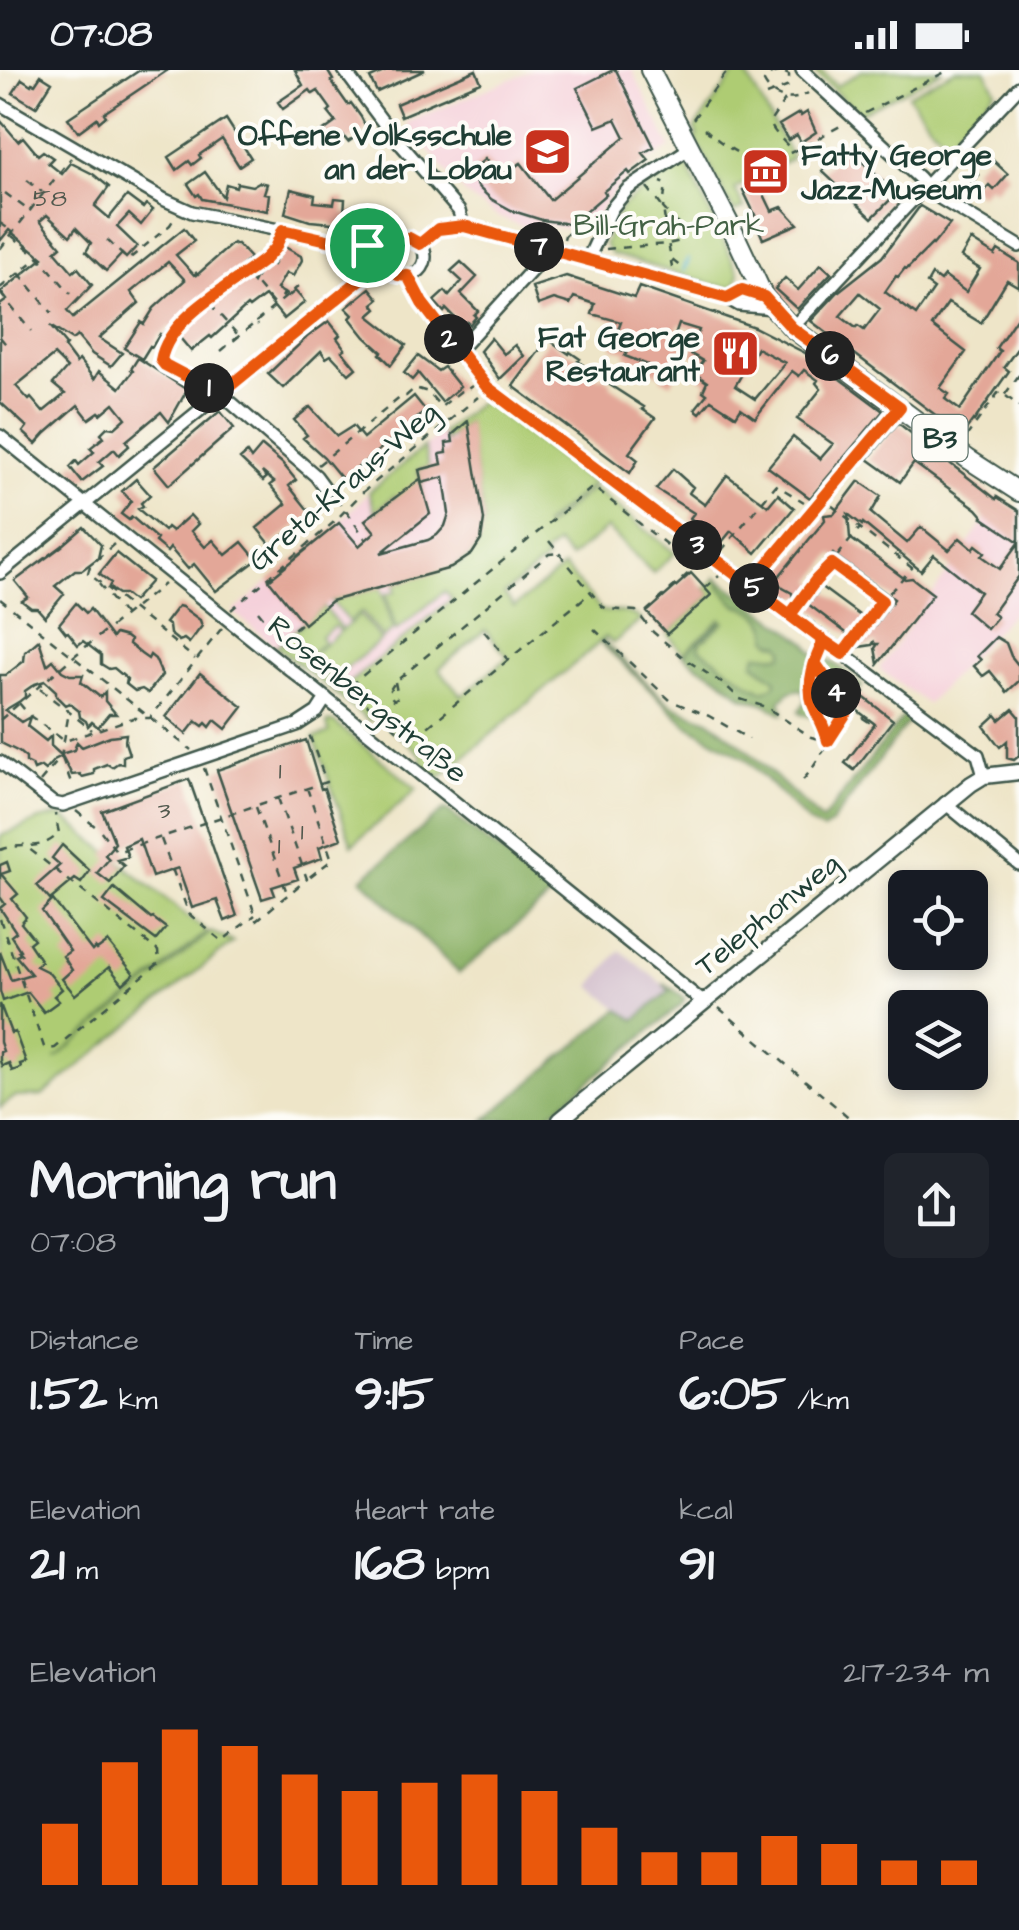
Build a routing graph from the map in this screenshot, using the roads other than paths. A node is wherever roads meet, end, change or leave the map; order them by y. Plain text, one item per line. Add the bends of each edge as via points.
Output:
1 (344, 70) edge
2 (650, 70) edge
3 (802, 70) edge
4 (1019, 87) edge
5 (0, 104) edge
6 (690, 148) junction
7 (925, 187) junction
8 (464, 226) junction
9 (420, 244) junction
10 (1019, 246) edge
11 (547, 250) junction
12 (389, 259) junction
13 (588, 260) junction
14 (749, 266) junction
15 (408, 276) junction
16 (742, 290) junction
17 (727, 298) junction
18 (769, 303) junction
19 (792, 328) junction
20 (458, 350) junction
21 (220, 394) junction
22 (900, 407) junction
23 (0, 436) edge
24 (327, 491) dead end
25 (1019, 492) edge
26 (84, 503) junction
27 (0, 574) edge
28 (750, 585) junction
29 (326, 698) junction
30 (0, 762) edge
31 (1019, 772) edge
32 (984, 776) junction
33 (945, 804) junction
34 (1019, 864) edge
35 (705, 1000) junction
36 (560, 1120) edge

1 - 8 street
2 - 6 main road, B3
3 - 7 street
4 - 7 street
5 - 12 street via 192,212 367,245
6 - 13 street via 628,189
6 - 14 main road, B3
7 - 10 street
7 - 19 street
8 - 9 street via 438,229
8 - 11 street
9 - 12 street via 398,240
9 - 15 street via 422,268
11 - 13 street
11 - 20 street
12 - 15 street via 398,275
12 - 21 street
13 - 17 street
14 - 16 street
14 - 18 main road, B3
15 - 20 street
16 - 17 street
16 - 18 street
17 - 18 street via 738,305
18 - 19 main road, B3
19 - 22 main road, B3
20 - 28 street via 487,387
21 - 24 street
21 - 26 street
22 - 25 main road, B3
22 - 28 street
23 - 26 street, Rosenbergstraße
26 - 27 street
26 - 29 street, Rosenbergstraße
28 - 32 street via 978,755
29 - 30 street via 304,720 72,802 52,804
29 - 35 street, Rosenbergstraße
31 - 32 street, Telephonweg
32 - 33 street, Telephonweg
33 - 34 street
33 - 35 street, Telephonweg
35 - 36 street, Telephonweg

